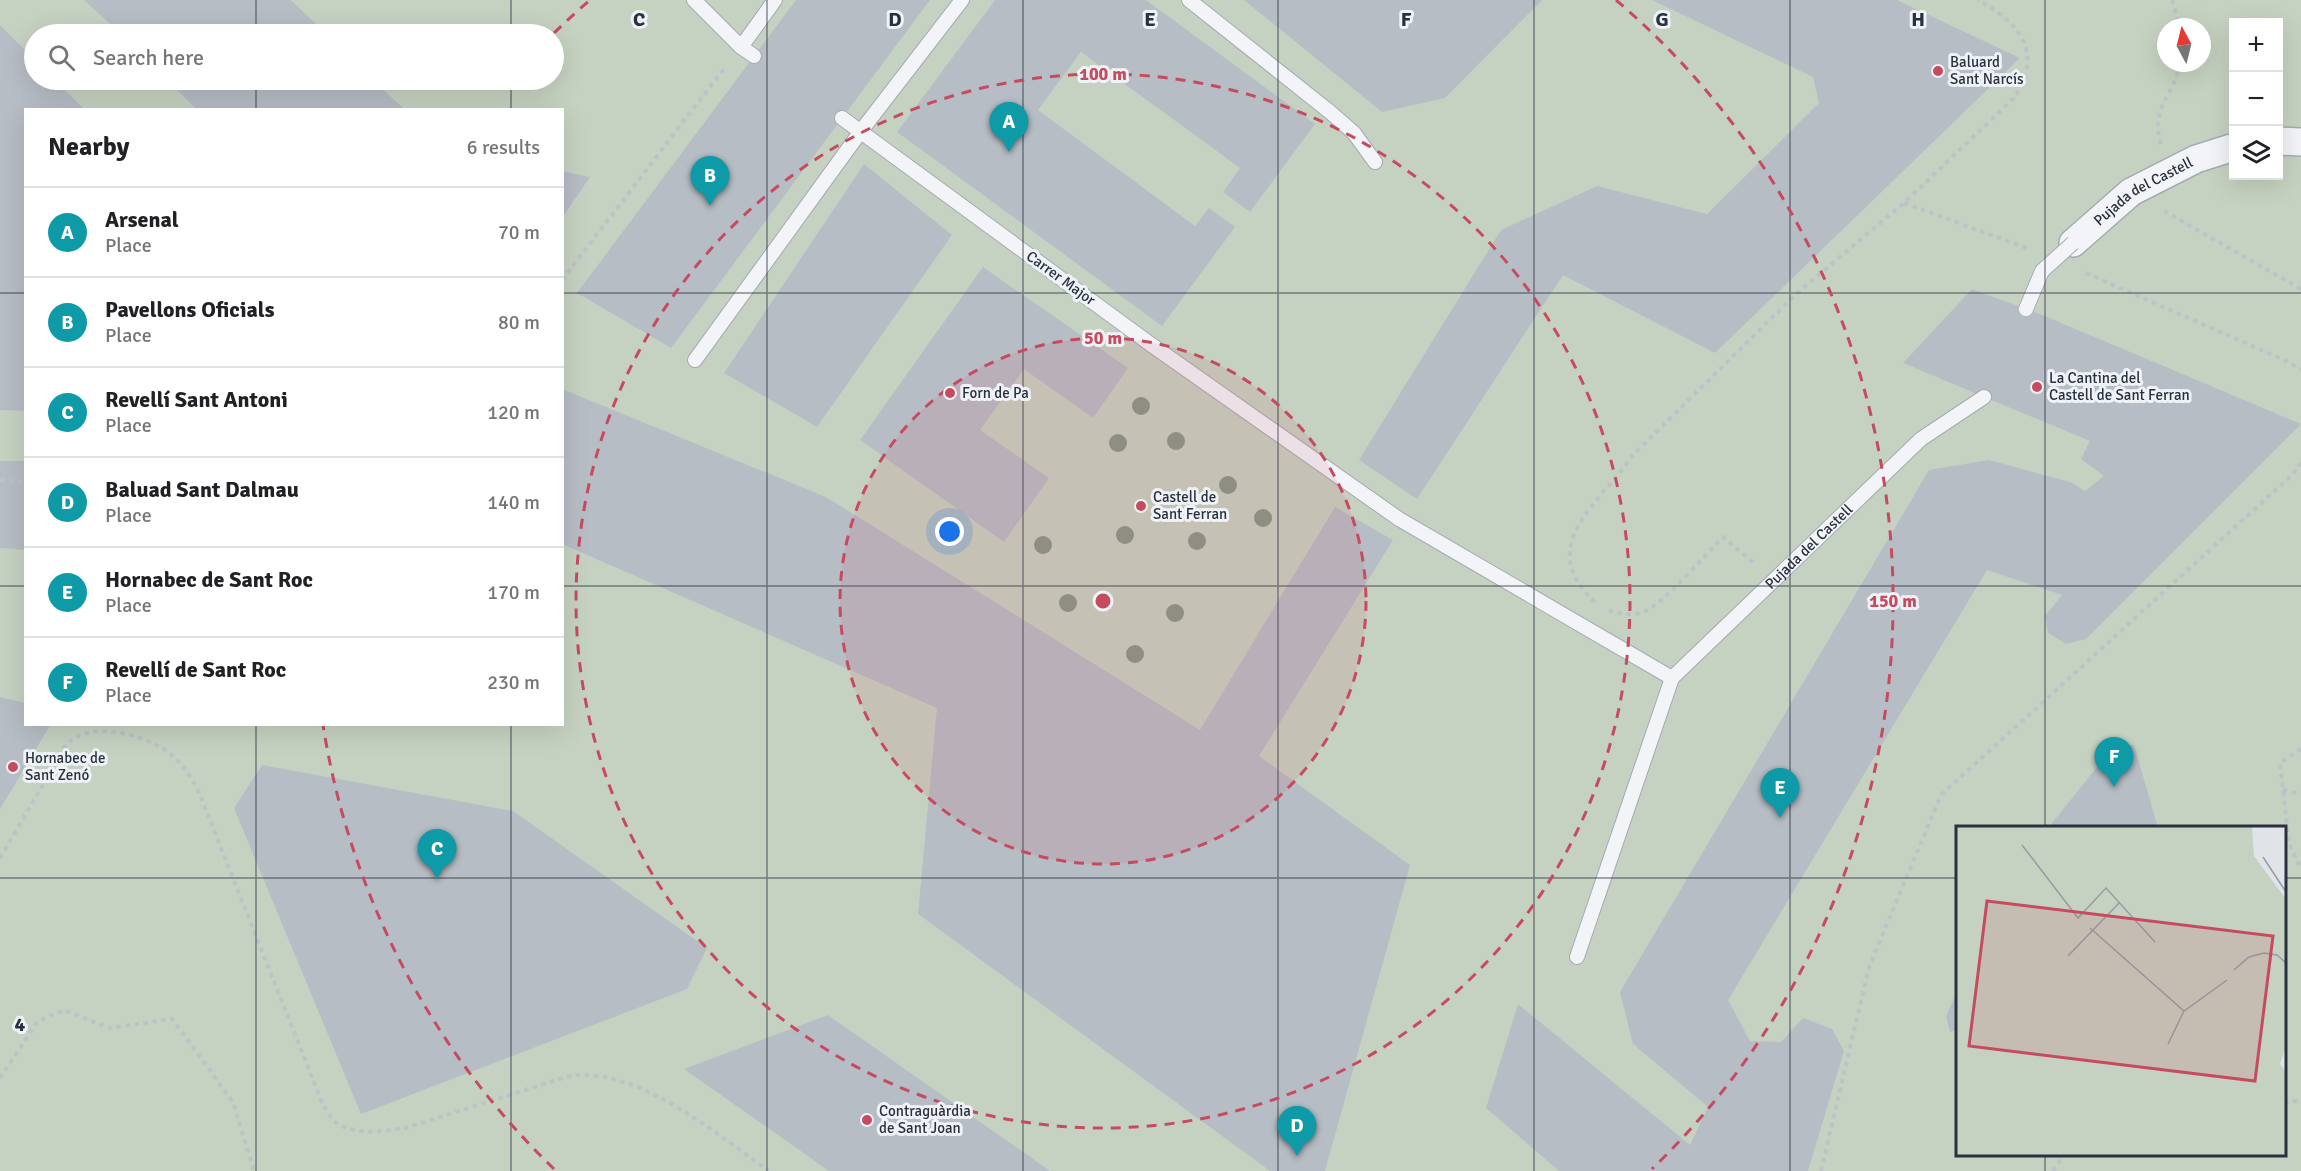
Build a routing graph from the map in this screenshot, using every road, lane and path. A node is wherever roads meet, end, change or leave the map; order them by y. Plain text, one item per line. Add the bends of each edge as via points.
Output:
1 (694, 0) edge
2 (775, 0) edge
3 (962, 0) edge
4 (1189, 0) edge
5 (1978, 0) edge
6 (2172, 0) edge
7 (2177, 18) edge
8 (741, 47) junction
9 (754, 56) dead end
10 (2177, 72) edge
11 (842, 118) dead end
12 (861, 131) junction
13 (2283, 141) edge
14 (2301, 141) edge
15 (2229, 149) edge
16 (1375, 162) dead end
17 (2169, 172) junction
18 (2131, 192) junction
19 (1904, 203) junction
20 (2034, 251) dead end
21 (2075, 256) junction
22 (564, 277) edge
23 (2301, 289) edge
24 (2026, 309) dead end
25 (695, 360) dead end
26 (2301, 369) edge
27 (1984, 397) dead end
28 (2301, 464) edge
29 (0, 480) edge
30 (24, 482) edge
31 (1774, 580) junction
32 (1672, 678) junction
33 (2301, 749) edge
34 (2283, 790) junction
35 (2301, 794) edge
36 (0, 858) edge
37 (2301, 870) edge
38 (1577, 957) dead end
39 (0, 1078) edge
40 (2301, 1100) edge
41 (2286, 1103) edge
42 (2064, 1156) edge
43 (254, 1171) edge
44 (769, 1171) edge
45 (1821, 1171) edge
46 (2054, 1171) edge

1 - 8 lane
2 - 8 lane
3 - 12 lane
4 - 16 lane via 1330,112 1354,133
5 - 19 path via 2004,15 2019,32 2026,52 2026,75 2015,97
6 - 7 path
8 - 9 lane
8 - 22 path
10 - 17 path via 2160,108 2157,132
11 - 12 lane, Carrer Major
12 - 25 lane
12 - 32 lane, Carrer Major via 1153,346 1399,519
13 - 14 street
15 - 17 street, Pujada del Castell
17 - 18 street, Pujada del Castell
18 - 21 street, Pujada del Castell
18 - 23 path
19 - 20 path
19 - 31 path via 1795,295 1632,456 1575,529 1570,550 1571,572 1583,591 1599,606 1620,615 1643,613 1661,600 1723,537
21 - 24 lane, Pujada del Castell, bridge via 2042,272
21 - 26 path
27 - 31 lane, Pujada del Castell via 1921,439
28 - 45 path via 1941,795 1869,967
29 - 30 path
31 - 32 lane, Pujada del Castell
32 - 38 lane
33 - 34 path via 2280,763
34 - 35 path
34 - 37 path via 2289,843
36 - 44 path via 68,743 88,733 110,731 153,743 187,770 198,790 323,1105 337,1123 359,1132 405,1128 566,1077 588,1074 635,1086 680,1108
39 - 43 path via 38,1021 64,1010 109,1028 172,1019 233,1102
40 - 41 path
42 - 46 path

